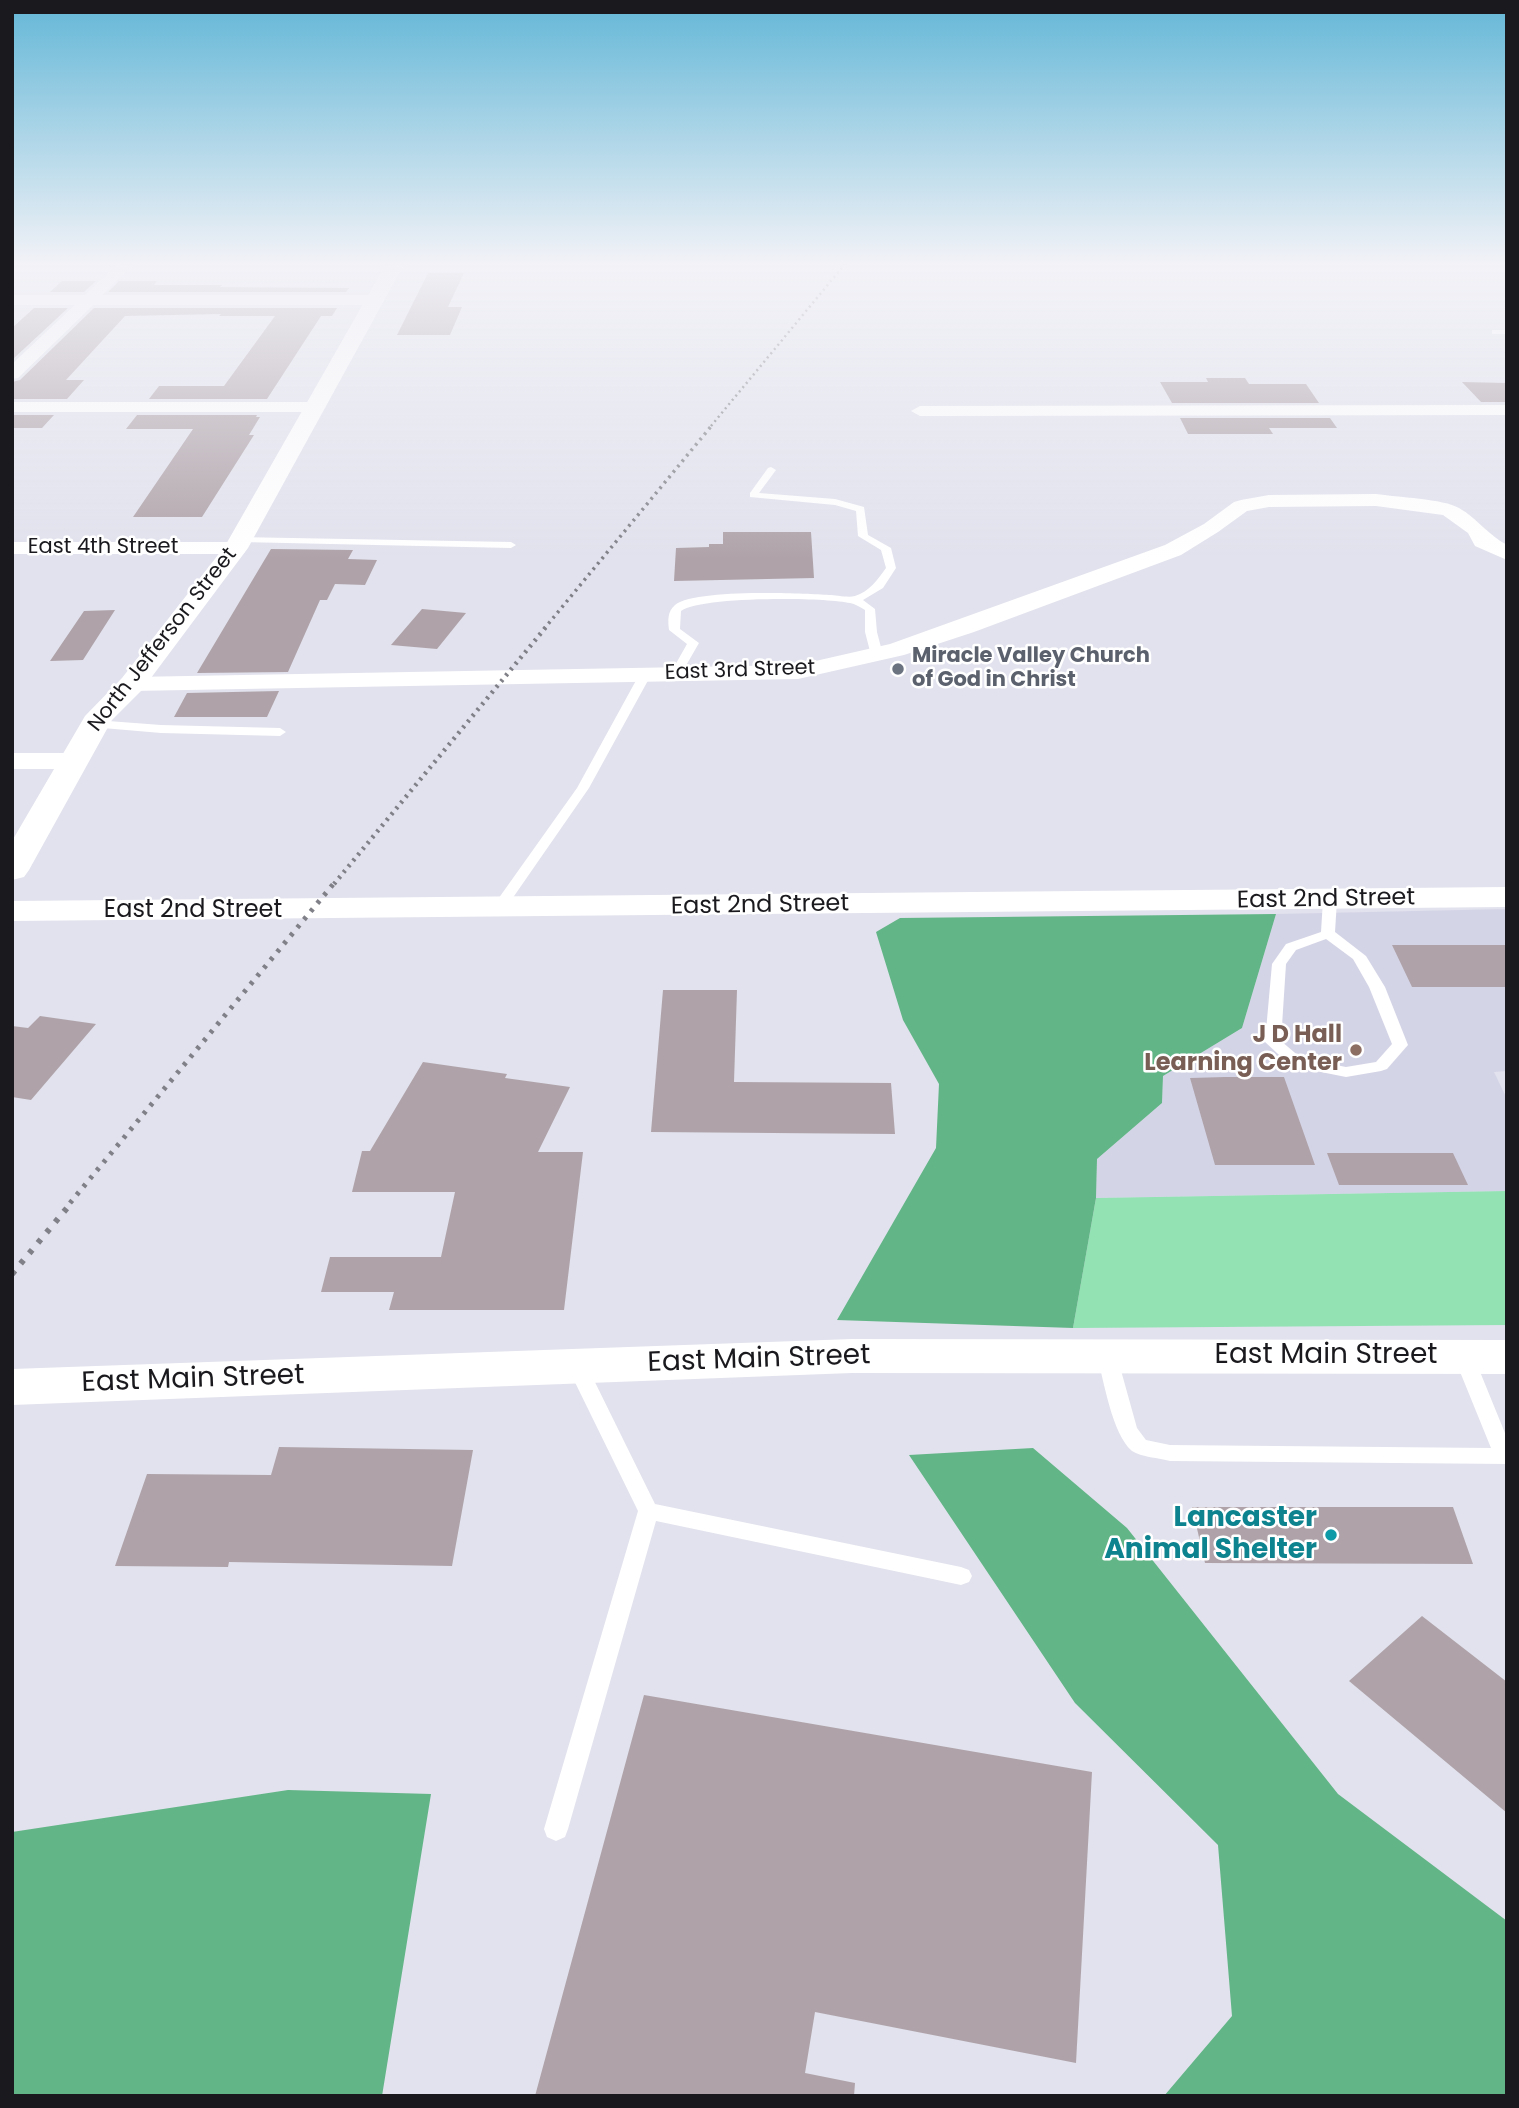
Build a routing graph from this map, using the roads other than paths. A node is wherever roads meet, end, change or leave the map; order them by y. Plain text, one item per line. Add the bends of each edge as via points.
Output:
1 (341, 362) edge
2 (12, 407) edge
3 (317, 407) junction
4 (1507, 410) edge
5 (920, 411) dead end
6 (771, 470) dead end
7 (239, 543) junction
8 (511, 545) dead end
9 (16, 553) edge
10 (1507, 554) edge
11 (855, 601) junction
12 (877, 655) junction
13 (645, 674) junction
14 (676, 674) junction
15 (132, 684) junction
16 (95, 724) junction
17 (280, 732) dead end
18 (12, 761) edge
19 (73, 761) junction
20 (21, 839) edge
21 (12, 870) edge
22 (1507, 897) edge
23 (1331, 900) junction
24 (498, 909) junction
25 (12, 911) edge
26 (1328, 934) junction
27 (1107, 1356) junction
28 (1486, 1356) edge
29 (577, 1366) junction
30 (12, 1387) edge
31 (1506, 1456) edge
32 (648, 1511) junction
33 (961, 1576) dead end
34 (556, 1829) dead end

1 - 3 street, North Jefferson Street
2 - 3 street
3 - 7 street, North Jefferson Street
4 - 5 street
6 - 11 lane via 753,495 835,502 861,509 863,536 886,548 891,568 878,586
7 - 8 lane
7 - 9 street, East 4th Street
7 - 15 street, North Jefferson Street
10 - 12 street, East 3rd Street via 1483,541 1476,529 1449,510 1376,500 1269,501 1241,506 1173,550 966,628
11 - 12 lane via 870,609
11 - 14 lane via 688,601 677,607 673,617 675,631 693,643
12 - 14 street, East 3rd Street via 798,672
13 - 14 street, East 3rd Street
13 - 15 street, East 3rd Street
13 - 24 lane via 583,788
15 - 16 street, North Jefferson Street
16 - 17 lane
16 - 19 street, North Jefferson Street
18 - 19 street
19 - 20 street, North Jefferson Street
20 - 21 street, North Jefferson Street
22 - 23 street, East 2nd Street
23 - 24 street, East 2nd Street
23 - 26 lane
24 - 25 street, East 2nd Street
26 - 26 lane via 1291,947 1279,964 1273,1042 1296,1062 1346,1072 1381,1066 1400,1045 1377,987 1359,956
27 - 28 street, East Main Street
27 - 29 street, East Main Street via 852,1356
27 - 31 lane via 1128,1432 1140,1446 1170,1453
28 - 31 lane
29 - 30 street, East Main Street
29 - 32 lane
32 - 33 lane
32 - 34 lane

